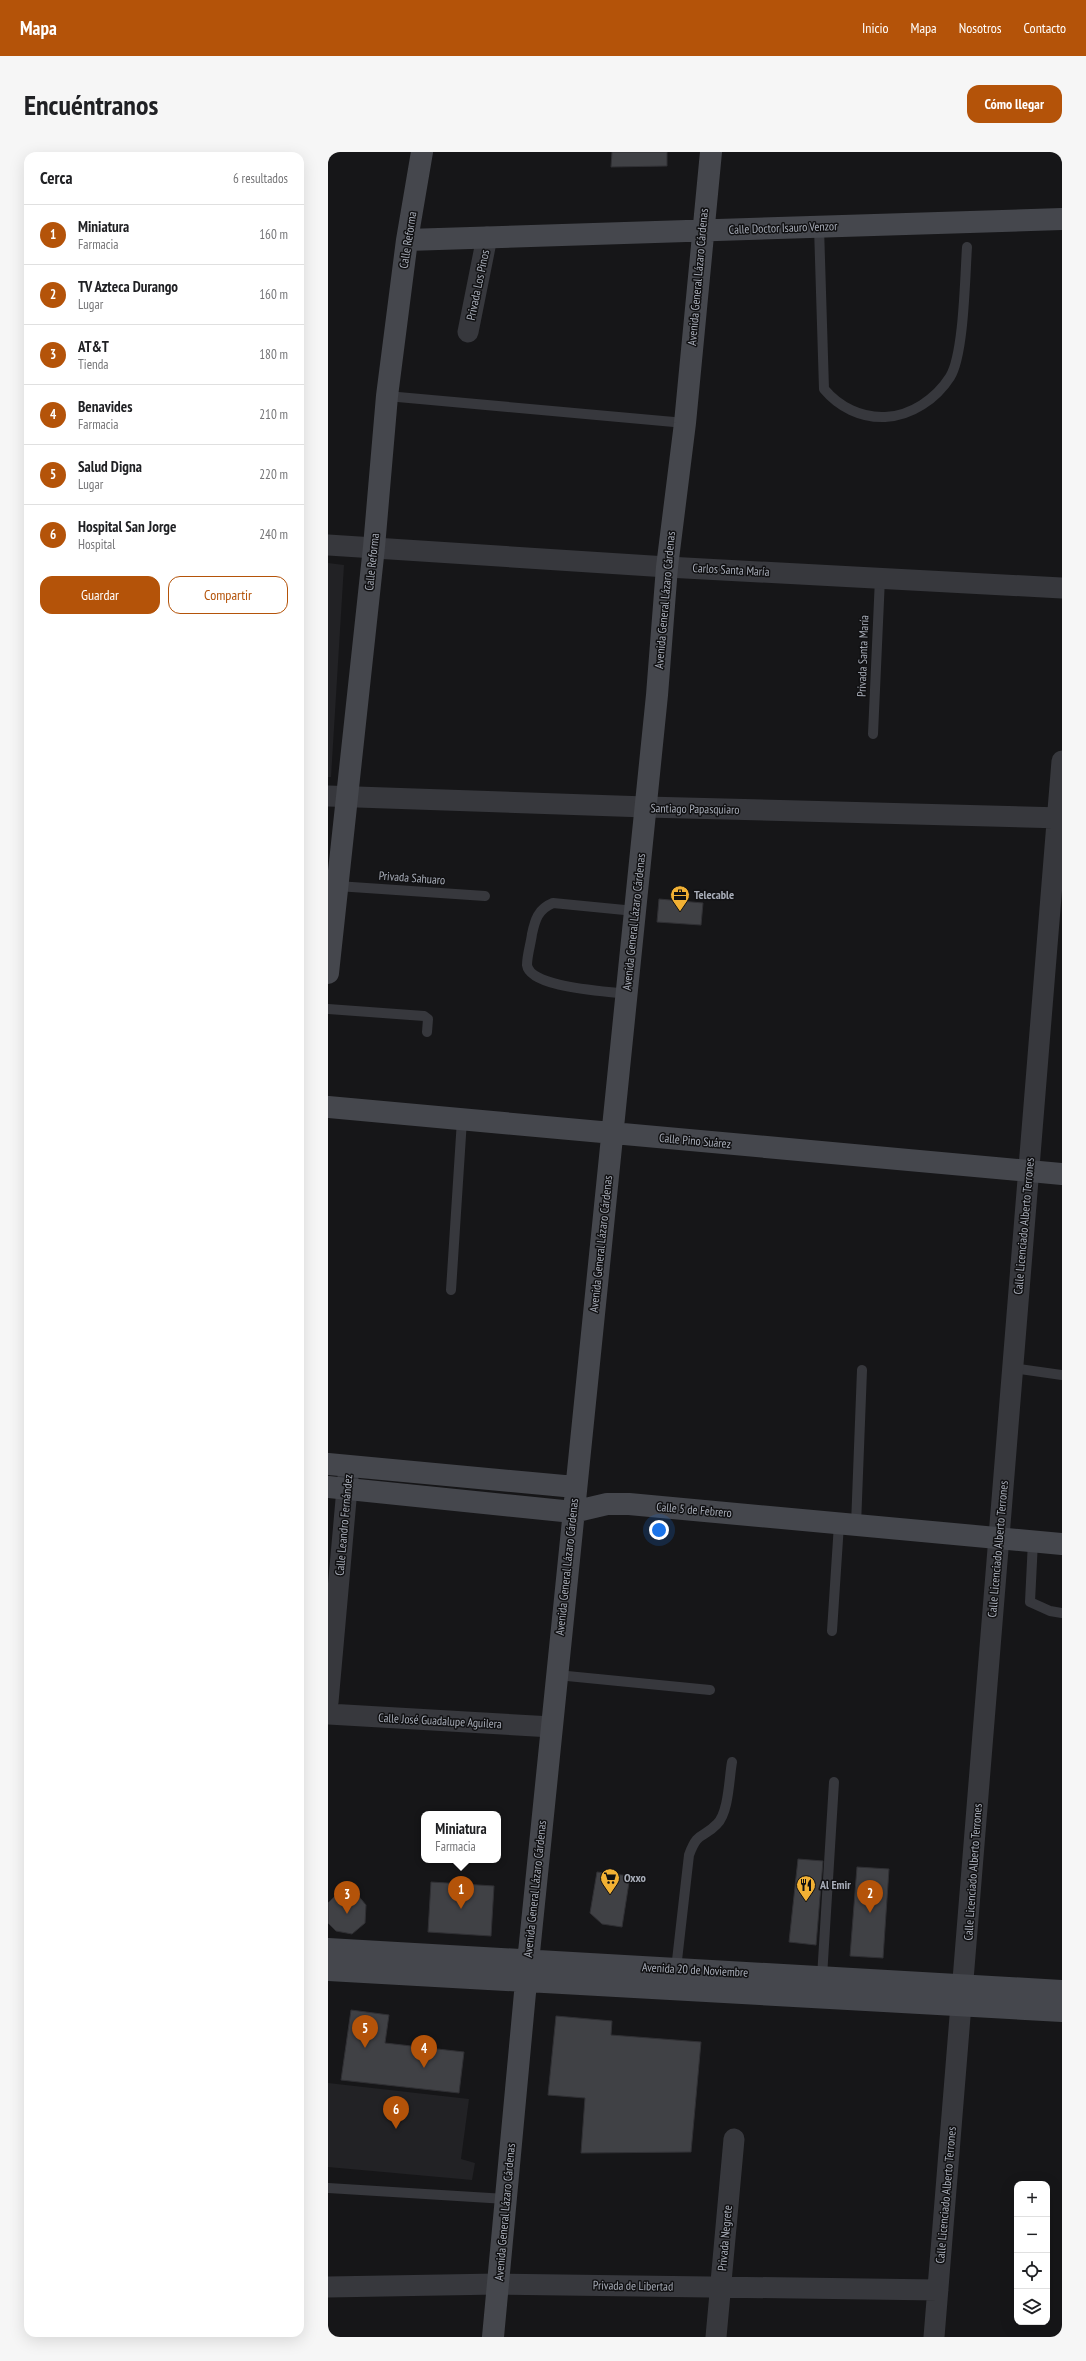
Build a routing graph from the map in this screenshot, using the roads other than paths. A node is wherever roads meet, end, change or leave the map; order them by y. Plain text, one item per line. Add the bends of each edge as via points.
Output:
1 (422, 152) edge
2 (711, 152) edge
3 (1062, 219) edge
4 (818, 227) junction
5 (702, 230) junction
6 (487, 238) junction
7 (407, 240) junction
8 (967, 247) dead end
9 (468, 332) dead end
10 (387, 396) junction
11 (685, 423) junction
12 (328, 545) edge
13 (374, 547) junction
14 (667, 567) junction
15 (880, 578) junction
16 (1062, 588) edge
17 (873, 734) dead end
18 (1062, 761) edge
19 (337, 796) edge
20 (646, 807) junction
21 (1060, 818) edge
22 (337, 886) junction
23 (485, 896) dead end
24 (635, 911) junction
25 (328, 972) edge
26 (626, 994) junction
27 (328, 1009) edge
28 (427, 1032) dead end
29 (328, 1107) edge
30 (462, 1120) junction
31 (612, 1133) junction
32 (1029, 1171) junction
33 (1062, 1174) edge
34 (451, 1290) dead end
35 (1013, 1368) junction
36 (862, 1370) dead end
37 (1062, 1375) edge
38 (328, 1464) edge
39 (349, 1466) junction
40 (338, 1488) edge
41 (575, 1488) junction
42 (573, 1512) junction
43 (847, 1525) junction
44 (999, 1538) junction
45 (1033, 1541) junction
46 (1062, 1544) edge
47 (1062, 1613) edge
48 (832, 1631) dead end
49 (557, 1675) junction
50 (710, 1690) dead end
51 (328, 1702) edge
52 (328, 1714) edge
53 (552, 1727) junction
54 (732, 1762) dead end
55 (834, 1782) dead end
56 (328, 1949) edge
57 (528, 1960) junction
58 (676, 1969) junction
59 (328, 1970) edge
60 (822, 1977) junction
61 (526, 1982) junction
62 (1062, 1991) edge
63 (964, 1994) junction
64 (1062, 2011) edge
65 (734, 2139) dead end
66 (328, 2188) edge
67 (506, 2199) junction
68 (498, 2284) junction
69 (328, 2287) edge
70 (720, 2287) junction
71 (938, 2290) junction
72 (493, 2337) edge
73 (716, 2337) edge
74 (934, 2337) edge

1 - 7 main road, Calle Reforma
2 - 5 main road, Avenida General Lázaro Cárdenas
3 - 4 main road, Calle Doctor Isauro Venzor
4 - 5 main road, Calle Doctor Isauro Venzor
4 - 8 lane via 824,389 835,402 855,413 880,417 898,416 916,410 951,376 960,343
5 - 6 main road, Calle Doctor Isauro Venzor
5 - 11 main road, Avenida General Lázaro Cárdenas
6 - 7 main road, Calle Doctor Isauro Venzor
6 - 9 street, Privada Los Pinos
7 - 10 main road, Calle Reforma
10 - 11 lane
10 - 13 main road, Calle Reforma
11 - 14 main road, Avenida General Lázaro Cárdenas
12 - 13 street, Carlos Santa María
13 - 14 street, Carlos Santa María
13 - 19 main road, Calle Reforma
14 - 15 street, Carlos Santa María
14 - 20 main road, Avenida General Lázaro Cárdenas
15 - 16 street, Carlos Santa María
15 - 17 lane, Privada Santa María
18 - 21 street, Calle Licenciado Alberto Terrones
19 - 20 street, Santiago Papasquiaro
19 - 22 main road, Calle Reforma
20 - 21 street, Santiago Papasquiaro
20 - 24 main road, Avenida General Lázaro Cárdenas
21 - 32 street, Calle Licenciado Alberto Terrones
22 - 23 lane, Privada Sahuaro
22 - 25 main road, Calle Reforma
24 - 26 main road, Avenida General Lázaro Cárdenas
24 - 26 lane via 553,903 548,905 534,921 527,965 534,976 546,982
26 - 31 main road, Avenida General Lázaro Cárdenas
27 - 28 lane via 424,1016 428,1019
29 - 30 main road, Calle Pino Suárez
30 - 31 main road, Calle Pino Suárez
30 - 34 lane
31 - 32 main road, Calle Pino Suárez
31 - 41 main road, Avenida General Lázaro Cárdenas
32 - 33 main road, Calle Pino Suárez
32 - 35 street, Calle Licenciado Alberto Terrones
35 - 37 lane
35 - 44 street, Calle Licenciado Alberto Terrones
36 - 43 lane
38 - 39 main road
39 - 40 street, Calle Leandro Fernández
39 - 41 main road
40 - 42 main road, Calle 5 de Febrero
40 - 51 street, Calle Leandro Fernández
41 - 42 main road, Avenida General Lázaro Cárdenas
42 - 43 main road, Calle 5 de Febrero via 607,1504 629,1504
42 - 49 main road, Avenida General Lázaro Cárdenas
43 - 44 main road, Calle 5 de Febrero
43 - 48 lane
44 - 45 main road, Calle 5 de Febrero
44 - 63 street, Calle Licenciado Alberto Terrones
45 - 46 main road, Calle 5 de Febrero
45 - 47 lane via 1030,1602 1050,1612
49 - 50 lane
49 - 53 main road, Avenida General Lázaro Cárdenas
52 - 53 street, Calle José Guadalupe Aguilera
53 - 57 main road, Avenida General Lázaro Cárdenas
54 - 58 lane via 724,1815 717,1825 694,1840 689,1855
55 - 60 lane
56 - 57 main road, Avenida 20 de Noviembre
57 - 58 main road, Avenida 20 de Noviembre
57 - 61 main road, Avenida General Lázaro Cárdenas
58 - 60 main road, Avenida 20 de Noviembre
59 - 61 main road, Avenida 20 de Noviembre
60 - 63 main road, Avenida 20 de Noviembre
61 - 63 main road, Avenida 20 de Noviembre
61 - 67 main road, Avenida General Lázaro Cárdenas
62 - 63 main road, Avenida 20 de Noviembre
63 - 64 main road, Avenida 20 de Noviembre
63 - 71 street, Calle Licenciado Alberto Terrones
65 - 70 street, Privada Negrete
66 - 67 lane
67 - 68 main road, Avenida General Lázaro Cárdenas
68 - 69 street, Privada de Libertad
68 - 70 street, Privada de Libertad
68 - 72 main road, Avenida General Lázaro Cárdenas
70 - 71 street, Privada de Libertad
70 - 73 street, Privada Negrete
71 - 74 street, Calle Licenciado Alberto Terrones

